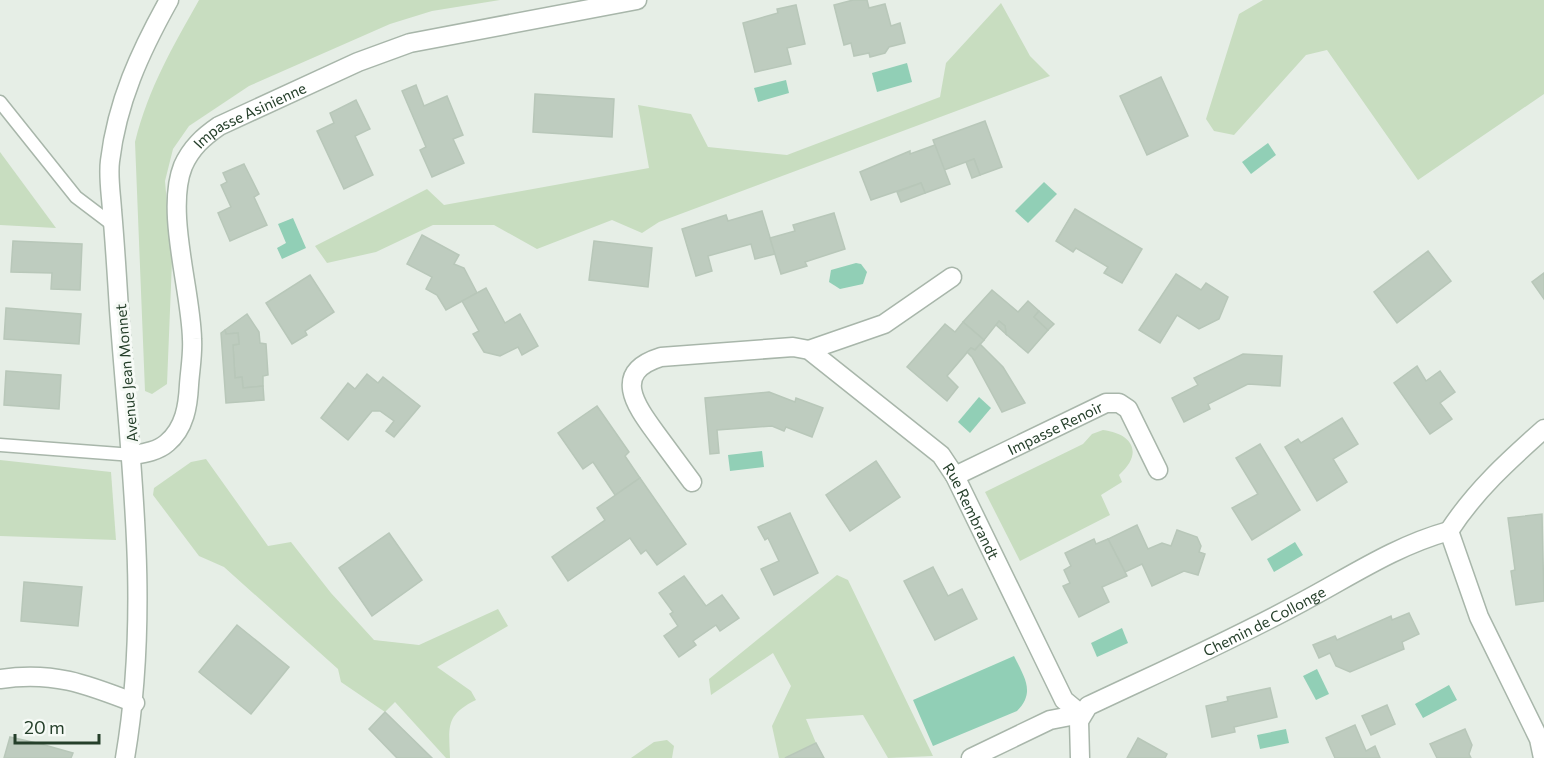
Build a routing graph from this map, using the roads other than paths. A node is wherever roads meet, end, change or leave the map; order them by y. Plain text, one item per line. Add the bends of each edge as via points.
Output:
1 (169, 0) edge
2 (637, 0) edge
3 (0, 102) edge
4 (114, 225) junction
5 (952, 277) dead end
6 (809, 350) junction
7 (1544, 429) edge
8 (0, 445) edge
9 (133, 454) junction
10 (1158, 470) dead end
11 (955, 476) junction
12 (692, 482) dead end
13 (1449, 531) junction
14 (0, 679) edge
15 (135, 703) junction
16 (1081, 714) junction
17 (125, 758) edge
18 (971, 758) edge
19 (1080, 758) edge
20 (1544, 758) edge

1 - 4 street, Avenue Jean Monnet via 135,64 120,107 109,165
2 - 9 street, Impasse Asinienne via 410,43 358,62 203,136 191,150 178,186 177,213 192,339 187,408 168,443 152,452
3 - 4 lane via 76,197
4 - 9 street, Avenue Jean Monnet
5 - 6 street via 884,324
6 - 11 street, Rue Rembrandt via 931,444
6 - 12 street via 793,347 661,357 645,362 635,372 631,386 636,405
7 - 13 street via 1470,499
8 - 9 lane
9 - 15 street, Avenue Jean Monnet via 139,585
10 - 11 street, Impasse Renoir via 1128,409 1119,403 1106,403
11 - 16 street, Rue Rembrandt via 1064,700
13 - 16 street, Chemin de Collonge via 1416,540 1385,555 1240,634 1088,706
13 - 20 street via 1479,617 1539,739
14 - 15 street via 60,677
15 - 17 street, Avenue Jean Monnet
16 - 18 street, Chemin de Collonge via 1050,720
16 - 19 street

